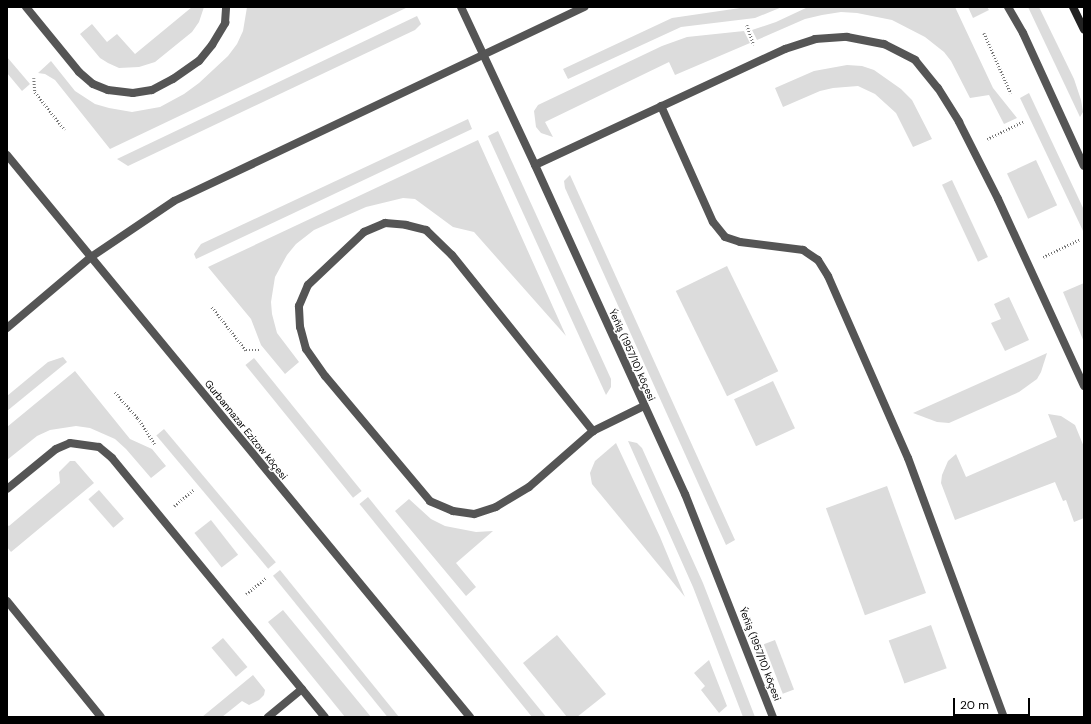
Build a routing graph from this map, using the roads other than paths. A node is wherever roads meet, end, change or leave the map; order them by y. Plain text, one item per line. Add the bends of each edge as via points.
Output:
1 (26, 7) edge
2 (226, 7) edge
3 (461, 7) edge
4 (584, 7) edge
5 (1008, 7) edge
6 (1073, 7) edge
7 (1084, 30) edge
8 (483, 54) junction
9 (661, 106) junction
10 (7, 155) edge
11 (535, 165) junction
12 (1084, 166) edge
13 (91, 257) junction
14 (7, 328) edge
15 (1084, 386) edge
16 (644, 406) junction
17 (594, 431) junction
18 (7, 489) edge
19 (7, 601) edge
20 (302, 689) junction
21 (101, 717) edge
22 (268, 717) edge
23 (325, 717) edge
24 (470, 717) edge
25 (774, 717) edge
26 (1004, 717) edge

1 - 2 street via 79,72 93,84 108,90 133,93 152,90 199,61 225,23
3 - 8 street, Ýeňiş (1957/10) köçesi
4 - 8 street
5 - 12 street via 1023,33
6 - 7 main road
8 - 11 street, Ýeňiş (1957/10) köçesi
8 - 13 street via 174,200
9 - 11 street
9 - 15 street via 785,49 815,39 847,37 884,44 915,60 938,88 972,146
9 - 26 street via 713,222 725,237 740,242 803,250 818,260 828,276 908,458
10 - 13 street, Gurbannazar Ezizow köçesi
11 - 16 street, Ýeňiş (1957/10) köçesi
13 - 14 street
13 - 24 street, Gurbannazar Ezizow köçesi
16 - 17 street
16 - 25 street, Ýeňiş (1957/10) köçesi via 685,494
17 - 17 street via 452,255 426,230 385,223 364,232 308,285 299,306 300,327 306,349 325,376 430,501 453,511 474,514 496,507 529,487
18 - 20 street via 56,449 70,443 99,447 112,458
19 - 21 street
20 - 22 street
20 - 23 street

